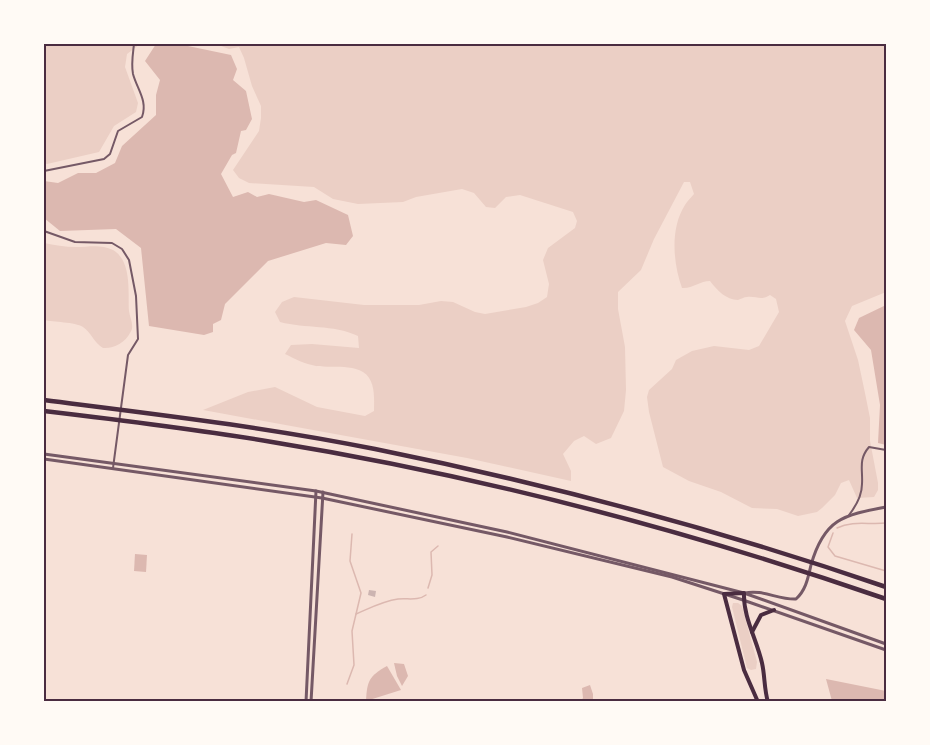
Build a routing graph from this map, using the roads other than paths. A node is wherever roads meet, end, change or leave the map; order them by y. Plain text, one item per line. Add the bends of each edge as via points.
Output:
1 (134, 44) edge
2 (44, 171) edge
3 (44, 231) edge
4 (44, 400) edge
5 (44, 411) edge
6 (886, 450) edge
7 (44, 454) edge
8 (44, 459) edge
9 (114, 466) junction
10 (316, 491) junction
11 (322, 492) junction
12 (316, 497) junction
13 (322, 498) junction
14 (886, 507) edge
15 (849, 515) junction
16 (886, 587) edge
17 (744, 593) junction
18 (724, 594) junction
19 (886, 599) edge
20 (743, 600) junction
21 (774, 610) junction
22 (752, 633) junction
23 (886, 644) edge
24 (886, 650) edge
25 (306, 702) edge
26 (311, 702) edge
27 (758, 702) edge
28 (768, 702) edge

1 - 2 street via 132,66 144,101 142,117 118,131 105,159
3 - 9 street via 75,242 112,243 129,260 138,339 128,355 122,386
4 - 16 highway via 274,432 472,470 694,526
5 - 19 highway via 274,442 471,481 691,536
6 - 15 street via 869,447 864,453 860,461 860,495
7 - 9 street
8 - 9 street
9 - 10 street
9 - 12 street
10 - 11 street
10 - 12 street
11 - 13 street
11 - 17 street via 507,532
12 - 13 street
12 - 25 street
13 - 18 street via 672,577
13 - 26 street
14 - 15 street
15 - 17 street via 822,536 803,593 796,599 753,591
17 - 18 main road
17 - 20 main road
17 - 23 street
18 - 20 street
18 - 27 main road via 744,670
20 - 21 street
20 - 22 main road
21 - 22 main road via 760,615
21 - 24 street
22 - 28 main road via 763,664

